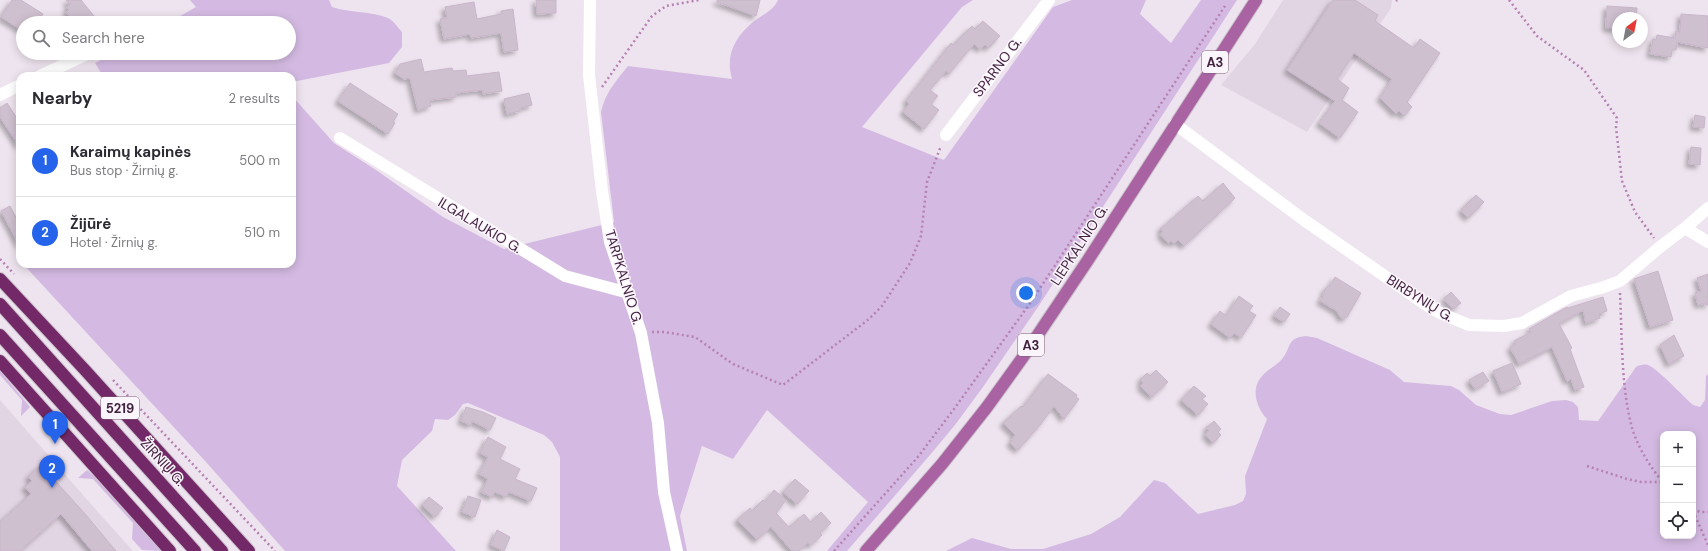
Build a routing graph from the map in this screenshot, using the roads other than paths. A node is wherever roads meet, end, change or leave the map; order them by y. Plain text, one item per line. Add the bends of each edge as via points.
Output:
1 (590, 0) edge
2 (1049, 0) edge
3 (1256, 0) edge
4 (74, 60) edge
5 (49, 72) edge
6 (16, 87) edge
7 (0, 95) edge
8 (1175, 124) junction
9 (946, 135) road end
10 (340, 138) dead end
11 (1708, 208) edge
12 (1686, 228) junction
13 (1708, 242) edge
14 (0, 279) edge
15 (628, 293) junction
16 (0, 304) edge
17 (0, 335) edge
18 (0, 361) edge
19 (170, 551) edge
20 (195, 551) edge
21 (222, 551) edge
22 (249, 551) edge
23 (677, 551) edge
24 (866, 551) edge

1 - 15 street, TARPKALNIO G. via 589,75 602,191 610,242
2 - 9 street, SPARNO G.
3 - 8 main road, LIEPKALNIO G. / A3
4 - 5 street
6 - 7 street
8 - 12 street, BIRBYNIŲ G. via 1304,220 1425,304 1440,314 1469,325 1504,326 1522,322 1572,296 1620,280
8 - 24 main road, LIEPKALNIO G. / A3 via 1088,260 987,407 942,464
10 - 15 street, ILGALAUKIO G. via 565,276
11 - 12 street, BIRBYNIŲ G.
12 - 13 street
14 - 22 highway, 5219
15 - 23 street, TARPKALNIO G. via 641,333 658,424 664,492
16 - 21 highway, ŽIRNIŲ G. / 5219
17 - 20 highway, 5219
18 - 19 highway

